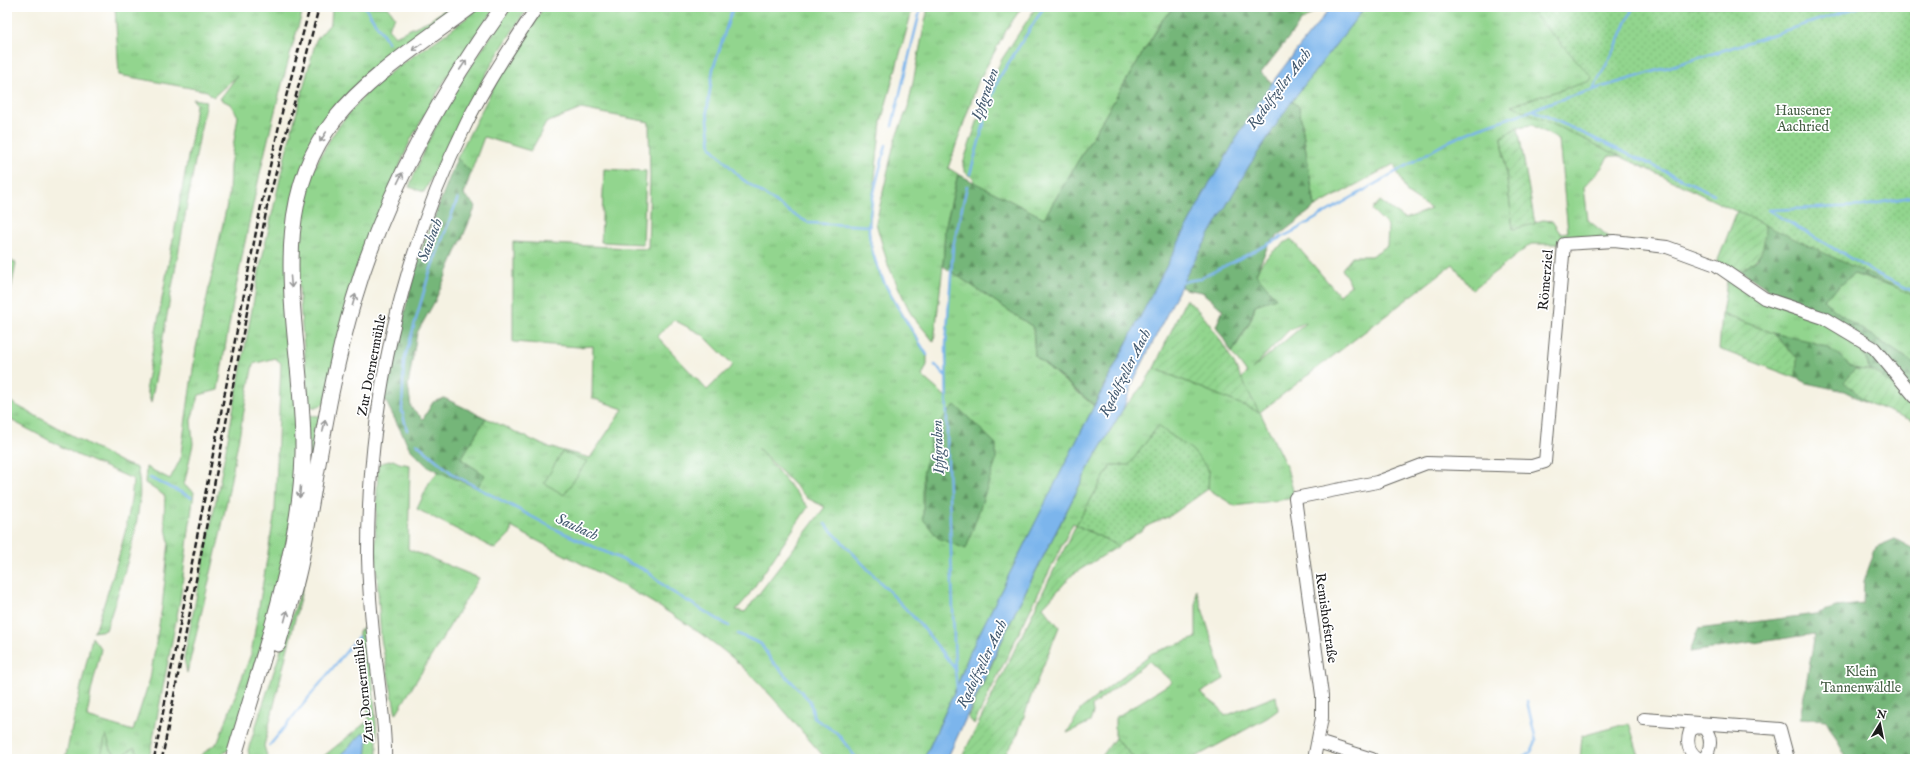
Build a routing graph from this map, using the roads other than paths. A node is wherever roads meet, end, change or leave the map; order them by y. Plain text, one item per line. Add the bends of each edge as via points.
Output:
1 (470, 7) edge
2 (503, 7) edge
3 (537, 7) edge
4 (1915, 397) edge
5 (1295, 498) joint
6 (1644, 719) dead end
7 (1706, 726) junction
8 (1318, 742) junction
9 (233, 759) edge
10 (242, 759) edge
11 (385, 759) edge
12 (1314, 759) edge
13 (1372, 759) edge
14 (1700, 759) edge
15 (1704, 759) edge
16 (1788, 759) edge

1 -> 9 main road via 388,68 359,94 335,119 316,147 304,176 295,209 291,274 302,411 303,454 299,507 291,554 266,651
10 -> 2 main road via 276,653 302,557 339,356 370,252 398,183 423,131 457,73
3 - 11 street, Zur Dornermühle via 467,123 435,193 409,267 388,351 372,452 368,545 373,640
4 - 5 street, Römerziel via 1874,348 1824,318 1764,298 1716,265 1667,247 1614,241 1564,244 1544,462 1532,466 1427,462 1377,482
5 - 8 street, Remishofstraße via 1322,695
6 - 7 street
7 - 14 street via 1696,727 1690,731 1687,739 1691,752
7 - 15 street via 1710,740
7 - 16 street via 1780,729
8 - 12 street, Remishofstraße
8 - 13 street

